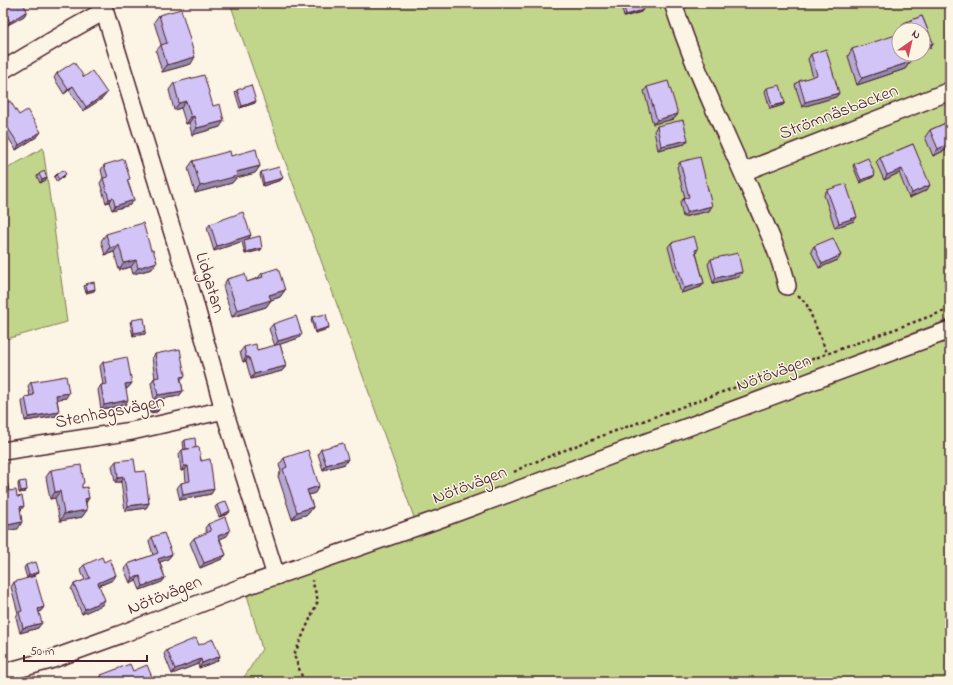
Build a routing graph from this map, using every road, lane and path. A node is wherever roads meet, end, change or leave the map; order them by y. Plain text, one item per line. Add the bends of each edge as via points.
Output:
1 (673, 3) edge
2 (103, 7) edge
3 (3, 70) edge
4 (950, 91) edge
5 (743, 172) junction
6 (787, 286) joint
7 (950, 330) edge
8 (827, 352) dead end
9 (224, 410) junction
10 (3, 452) edge
11 (307, 565) junction
12 (276, 576) junction
13 (3, 673) edge
14 (304, 682) edge

1 - 5 street via 681,28
2 - 3 street via 72,29
2 - 9 street, Lidgatan via 194,300
4 - 5 street, Strömnäsbacken
5 - 6 street via 781,262
6 - 8 path via 806,303
7 - 11 street, Nötövägen via 439,519
9 - 10 street, Stenhagsvägen via 132,431
9 - 12 street, Lidgatan
11 - 12 street, Nötövägen
11 - 14 path via 318,600 294,655
12 - 13 street, Nötövägen via 50,660

